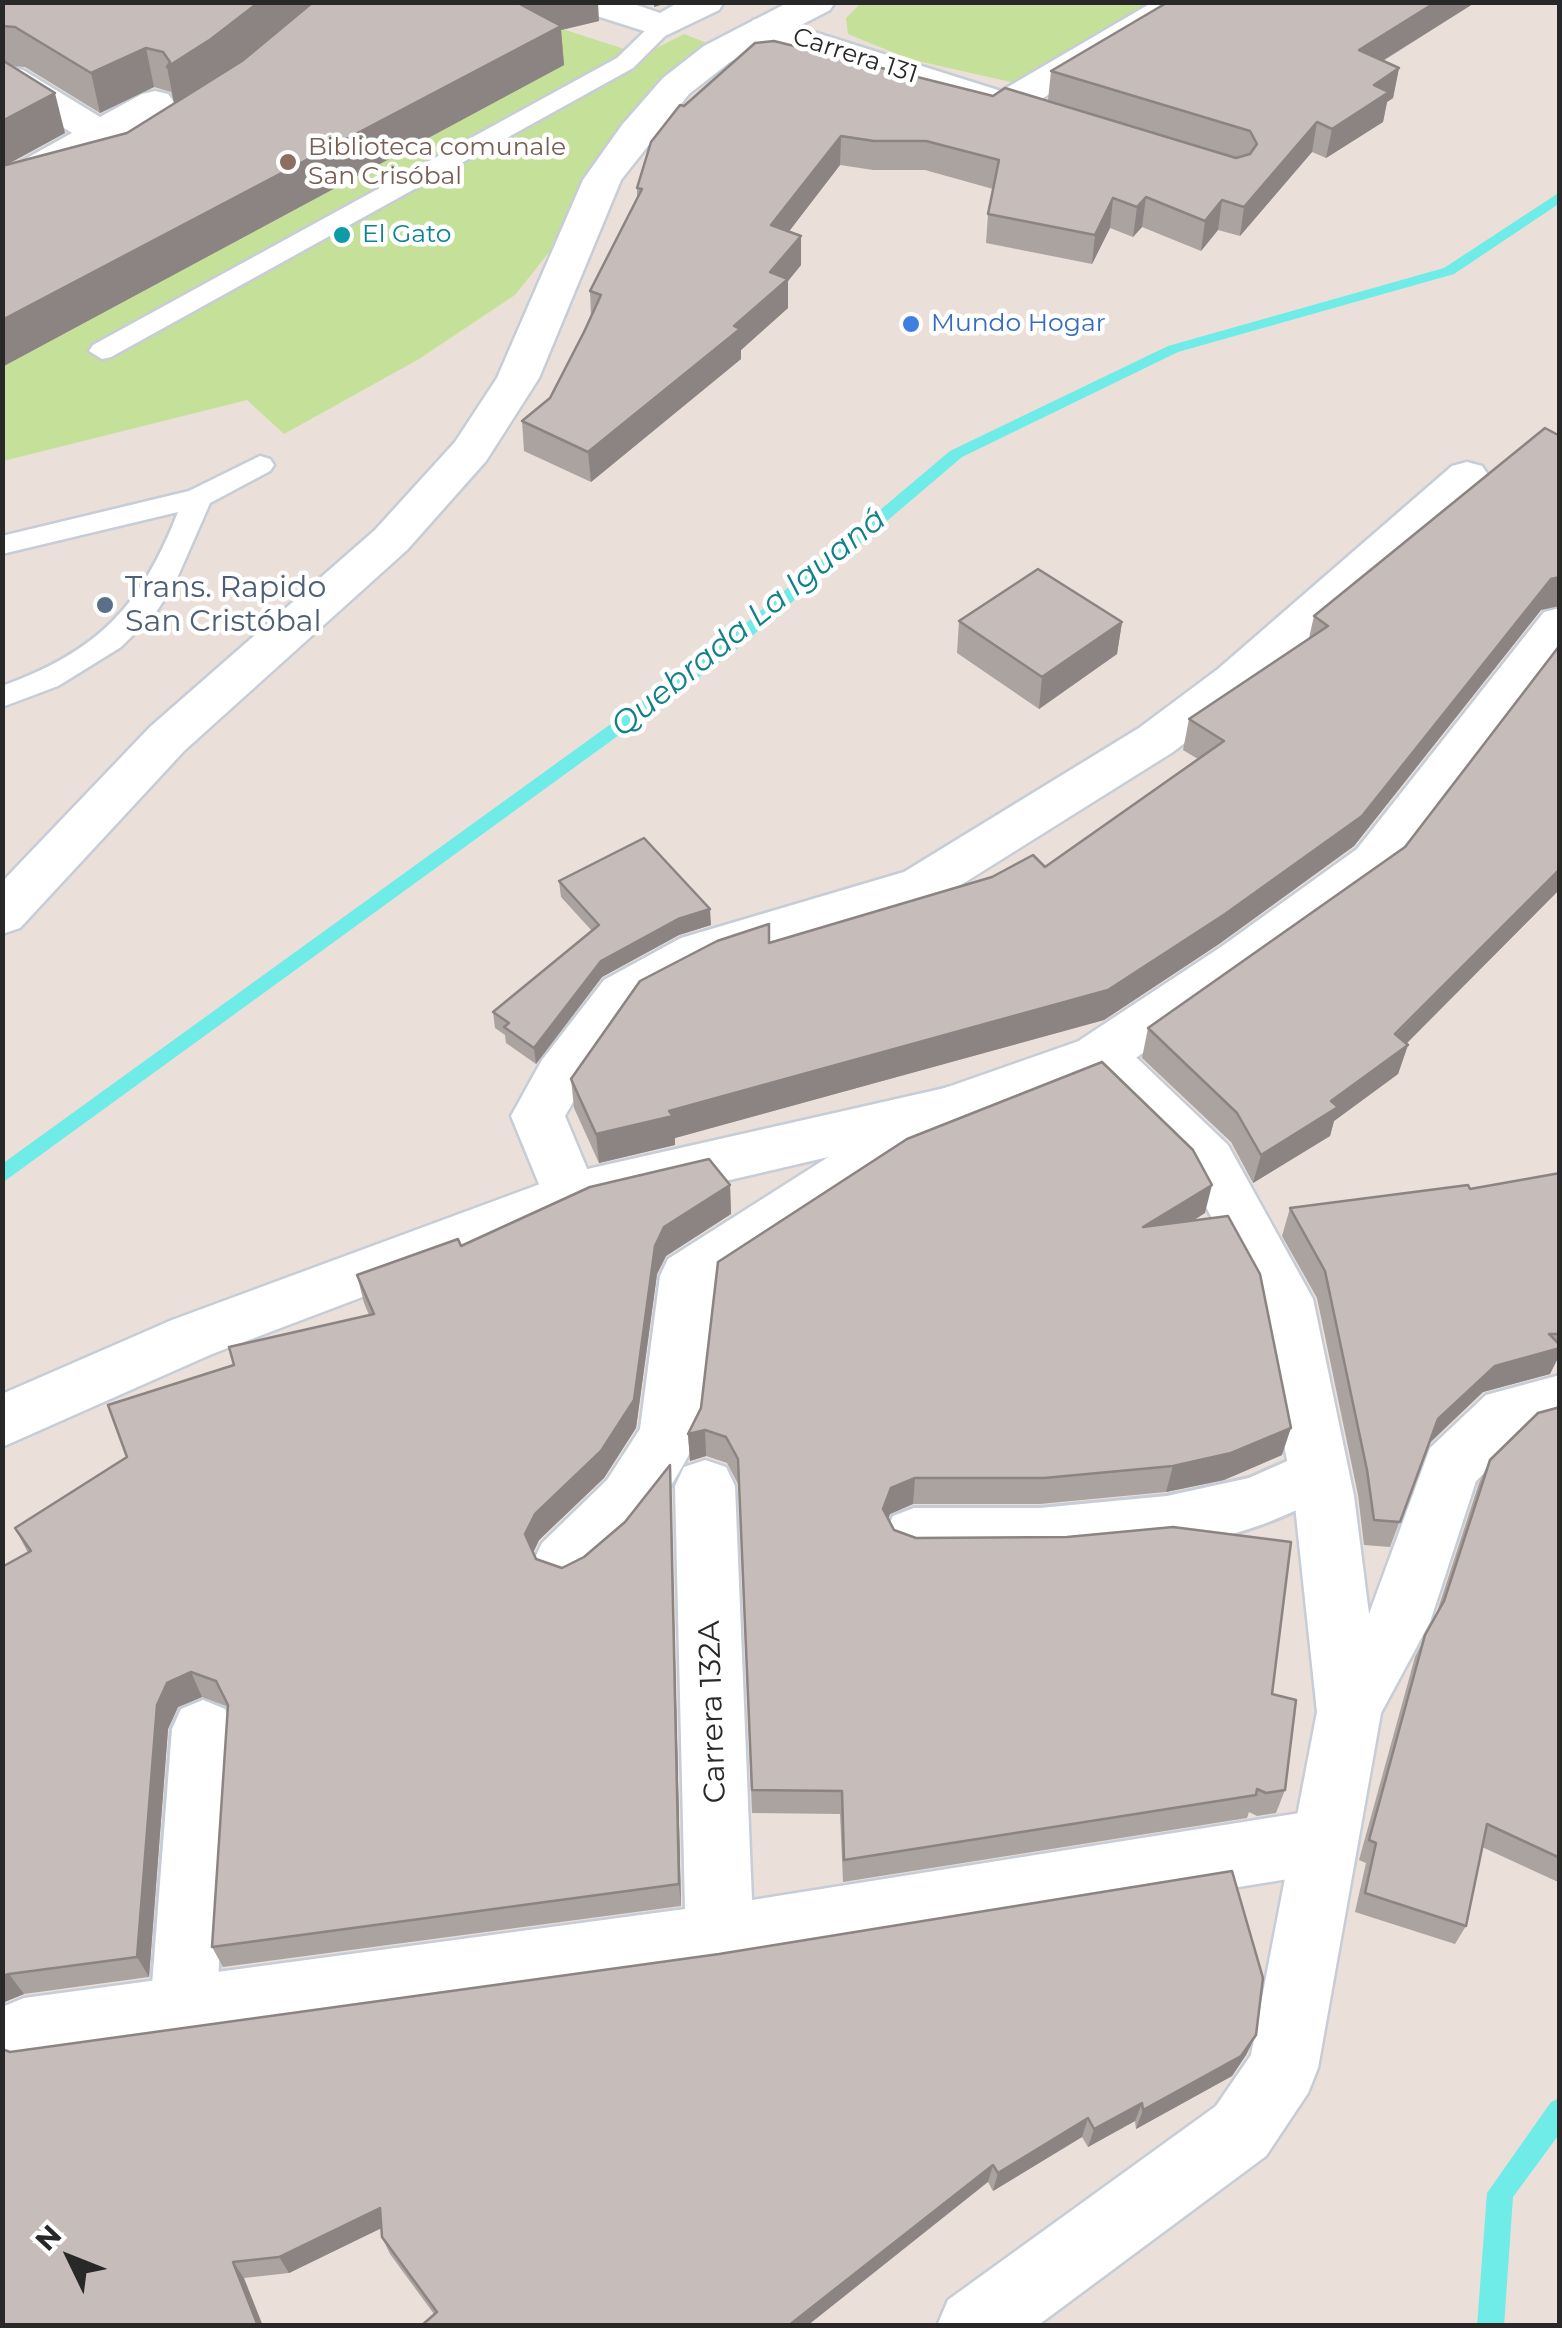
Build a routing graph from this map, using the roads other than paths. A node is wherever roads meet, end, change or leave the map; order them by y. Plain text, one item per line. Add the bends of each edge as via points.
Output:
1 (591, 2) edge
2 (706, 2) edge
3 (817, 2) edge
4 (1180, 2) edge
5 (663, 26) junction
6 (766, 28) junction
7 (10, 78) edge
8 (1006, 104) junction
9 (170, 112) edge
10 (1044, 116) edge
11 (119, 149) junction
12 (2, 192) edge
13 (102, 351) dead end
14 (260, 466) dead end
15 (1467, 476) dead end
16 (198, 498) junction
17 (2, 546) edge
18 (1560, 622) edge
19 (2, 697) edge
20 (2, 916) edge
21 (1099, 1055) junction
22 (948, 1108) junction
23 (570, 1195) junction
24 (1560, 1400) edge
25 (2, 1422) edge
26 (1319, 1472) junction
27 (705, 1486) dead end
28 (914, 1534) edge
29 (564, 1562) edge
30 (1349, 1712) junction
31 (203, 1729) dead end
32 (1325, 1841) junction
33 (720, 1938) junction
34 (183, 2012) junction
35 (24, 2032) dead end
36 (974, 2326) edge

1 - 5 street
2 - 5 street
3 - 6 street
4 - 8 street
5 - 13 lane via 625,63
6 - 8 street, Carrera 131
6 - 20 street via 676,86 602,180 518,378 471,452 391,540 167,739
7 - 11 street
8 - 10 street, Carrera 131
9 - 11 street
11 - 12 street
14 - 16 lane
15 - 23 street via 1220,692 1156,740 955,864 872,902 699,952 622,994 538,1116
16 - 17 lane
16 - 19 lane via 162,583 133,619 94,654 42,684
18 - 21 street via 1375,862
21 - 22 street
21 - 26 street via 1209,1161 1284,1299
22 - 23 street
22 - 29 street via 688,1276 669,1435 628,1499
23 - 25 street via 192,1336
24 - 30 street via 1506,1414 1451,1466 1399,1622
26 - 28 street via 1250,1503 1146,1524
26 - 30 street
27 - 33 street, Carrera 132A
30 - 32 street
31 - 34 street
32 - 33 street
32 - 36 street via 1283,2068 1241,2132
33 - 34 street
34 - 35 street

